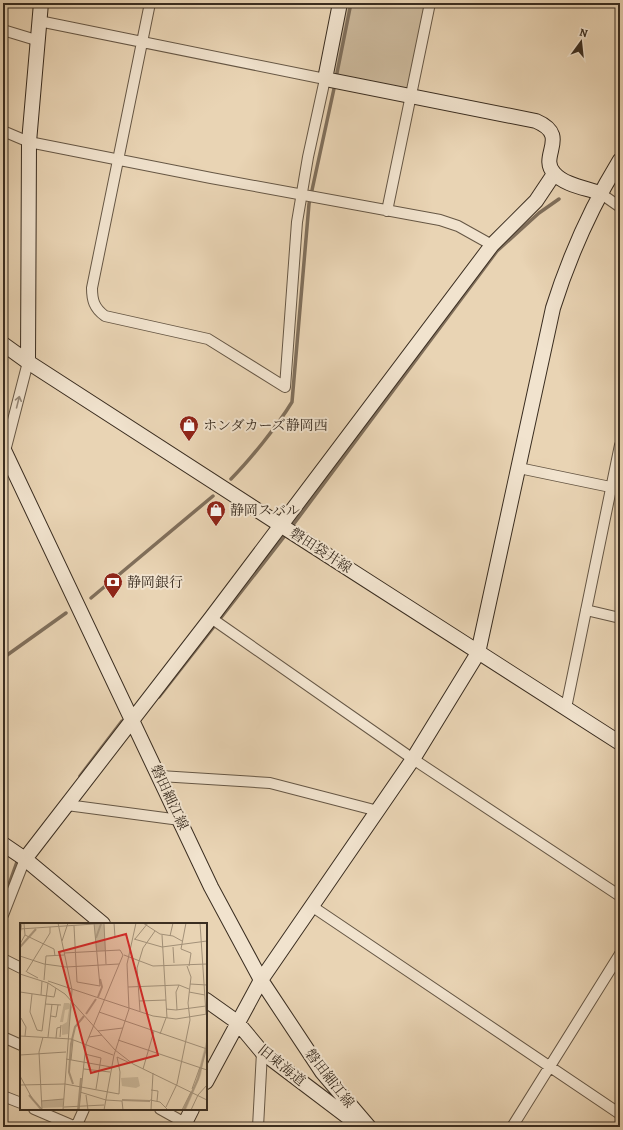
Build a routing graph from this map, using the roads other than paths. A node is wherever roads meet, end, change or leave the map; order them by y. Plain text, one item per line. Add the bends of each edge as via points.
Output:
1 (41, 3) edge
2 (150, 3) edge
3 (340, 3) edge
4 (430, 3) edge
5 (39, 21) junction
6 (3, 30) edge
7 (36, 40) junction
8 (142, 42) junction
9 (325, 79) junction
10 (411, 95) junction
11 (3, 131) edge
12 (29, 142) junction
13 (118, 160) junction
14 (620, 160) edge
15 (554, 174) junction
16 (600, 193) junction
17 (301, 196) junction
18 (620, 207) edge
19 (387, 211) junction
20 (492, 245) junction
21 (3, 344) edge
22 (28, 362) junction
23 (620, 445) edge
24 (4, 453) edge
25 (520, 468) junction
26 (616, 488) edge
27 (281, 524) junction
28 (586, 610) junction
29 (211, 618) junction
30 (620, 618) edge
31 (478, 653) junction
32 (566, 708) junction
33 (133, 720) junction
34 (620, 743) edge
35 (413, 759) junction
36 (160, 776) junction
37 (67, 805) junction
38 (378, 811) junction
39 (180, 820) junction
40 (3, 844) edge
41 (25, 859) junction
42 (620, 896) edge
43 (313, 907) junction
44 (3, 915) edge
45 (102, 923) edge
46 (620, 954) edge
47 (3, 959) edge
48 (20, 968) edge
49 (261, 980) junction
50 (207, 1001) edge
51 (237, 1022) junction
52 (3, 1037) edge
53 (20, 1045) edge
54 (262, 1052) junction
55 (549, 1068) junction
56 (207, 1080) edge
57 (3, 1096) edge
58 (20, 1103) edge
59 (36, 1110) edge
60 (84, 1110) edge
61 (162, 1110) edge
62 (192, 1110) edge
63 (620, 1114) edge
64 (184, 1125) edge
65 (76, 1127) edge
66 (258, 1127) edge
67 (361, 1127) edge
68 (369, 1127) edge
69 (512, 1127) edge

1 - 5 street
2 - 8 street
3 - 9 street
4 - 10 street
5 - 7 street
5 - 8 street
6 - 7 street
7 - 12 street
8 - 9 street
8 - 13 street
9 - 10 street
9 - 17 street
10 - 15 street via 545,125 553,136 550,166
10 - 19 street
11 - 12 street
12 - 13 street
12 - 22 street
13 - 17 street
13 - 17 street via 92,288 92,298 97,310 105,316 208,339 285,387
14 - 16 street
15 - 16 street
15 - 20 street via 536,201
16 - 18 street
16 - 25 street via 567,264 553,308 542,351
17 - 19 street
19 - 20 street via 452,224
20 - 27 street
21 - 22 street, 磐田袋井線
24 -> 22 street
22 - 27 street, 磐田袋井線
23 - 26 street
24 - 33 street, 磐田細江線
25 - 26 street
25 - 31 street
26 - 28 street
27 - 29 street
27 - 31 street, 磐田袋井線
28 - 30 street
28 - 32 street
29 - 33 street
29 - 35 street
31 - 32 street, 磐田袋井線
31 - 35 street
32 - 34 street, 磐田袋井線
33 - 36 street, 磐田細江線
33 - 37 street
35 - 38 street
35 - 42 street
36 - 38 street via 270,783
36 - 39 street, 磐田細江線
37 - 39 street
37 - 41 street
38 - 43 street
39 - 49 street, 磐田細江線
40 - 41 street
41 - 44 street
41 - 45 street
43 - 49 street
43 - 55 street
46 - 55 street
47 - 48 street
49 - 51 street
49 - 68 street, 磐田細江線 via 322,1072
50 - 51 street, 旧東海道
51 - 54 street, 旧東海道
51 - 56 street
52 - 53 street
54 - 66 street
54 - 67 street, 旧東海道
55 - 63 street
55 - 69 street
57 - 58 street
59 - 65 street
60 - 65 street
61 - 64 street
62 - 64 street

